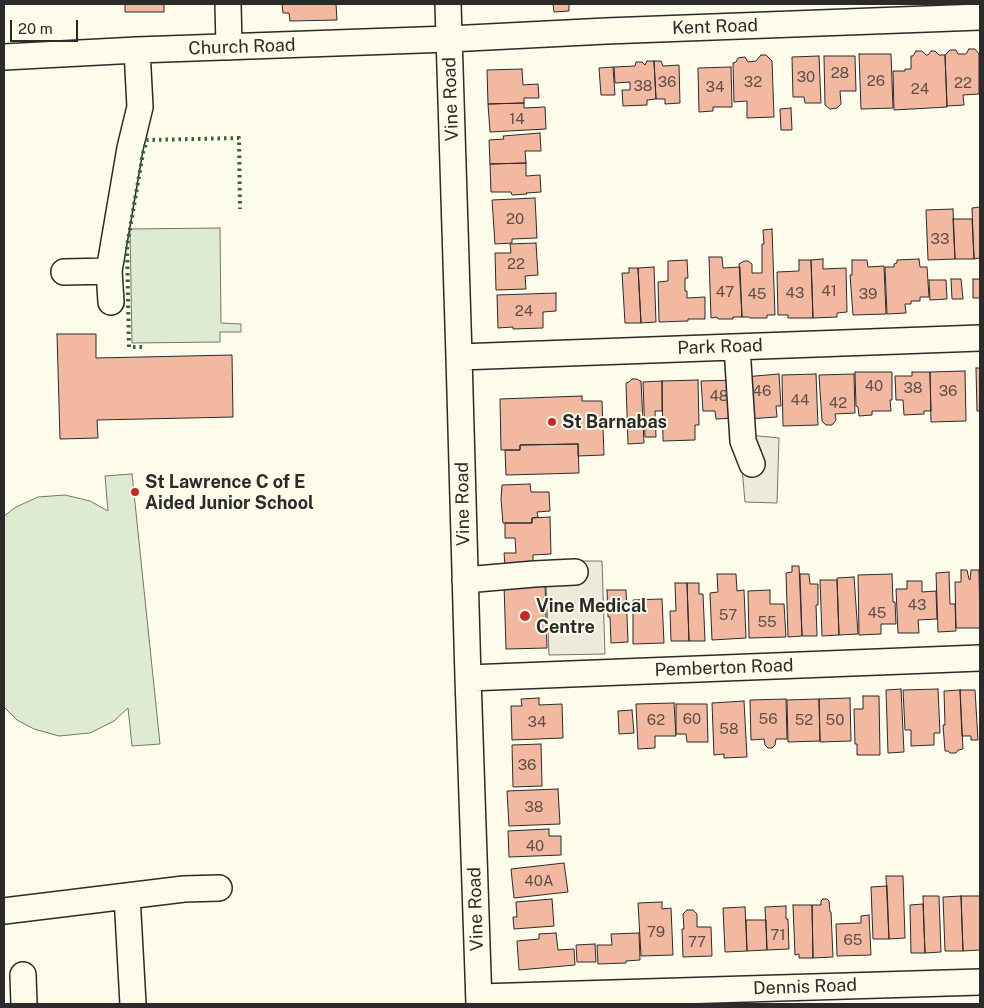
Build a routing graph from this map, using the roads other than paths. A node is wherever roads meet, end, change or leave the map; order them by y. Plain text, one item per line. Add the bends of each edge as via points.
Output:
1 (228, 4) edge
2 (448, 4) edge
3 (980, 17) edge
4 (450, 39) junction
5 (229, 47) junction
6 (138, 50) junction
7 (4, 57) edge
8 (109, 271) junction
9 (64, 272) dead end
10 (111, 302) dead end
11 (980, 338) edge
12 (737, 347) junction
13 (460, 357) junction
14 (752, 464) dead end
15 (575, 572) dead end
16 (465, 580) junction
17 (980, 658) edge
18 (468, 678) junction
19 (219, 888) dead end
20 (127, 896) junction
21 (4, 912) edge
22 (23, 975) dead end
23 (980, 982) edge
24 (479, 1001) edge
25 (24, 1004) edge
26 (133, 1004) edge

1 - 5 street
2 - 4 street, Vine Road
3 - 4 street, Kent Road
4 - 5 street, Church Road
4 - 13 street, Vine Road
5 - 6 street, Church Road
6 - 7 street, Church Road
6 - 8 street via 140,106
8 - 9 street
8 - 10 street
11 - 12 street, Park Road
12 - 13 street, Park Road
12 - 14 street via 743,441
13 - 16 street, Vine Road
15 - 16 street
16 - 18 street, Vine Road
17 - 18 street, Pemberton Road
18 - 24 street, Vine Road
19 - 20 street
20 - 21 street
20 - 26 street
22 - 25 street
23 - 24 street, Dennis Road

